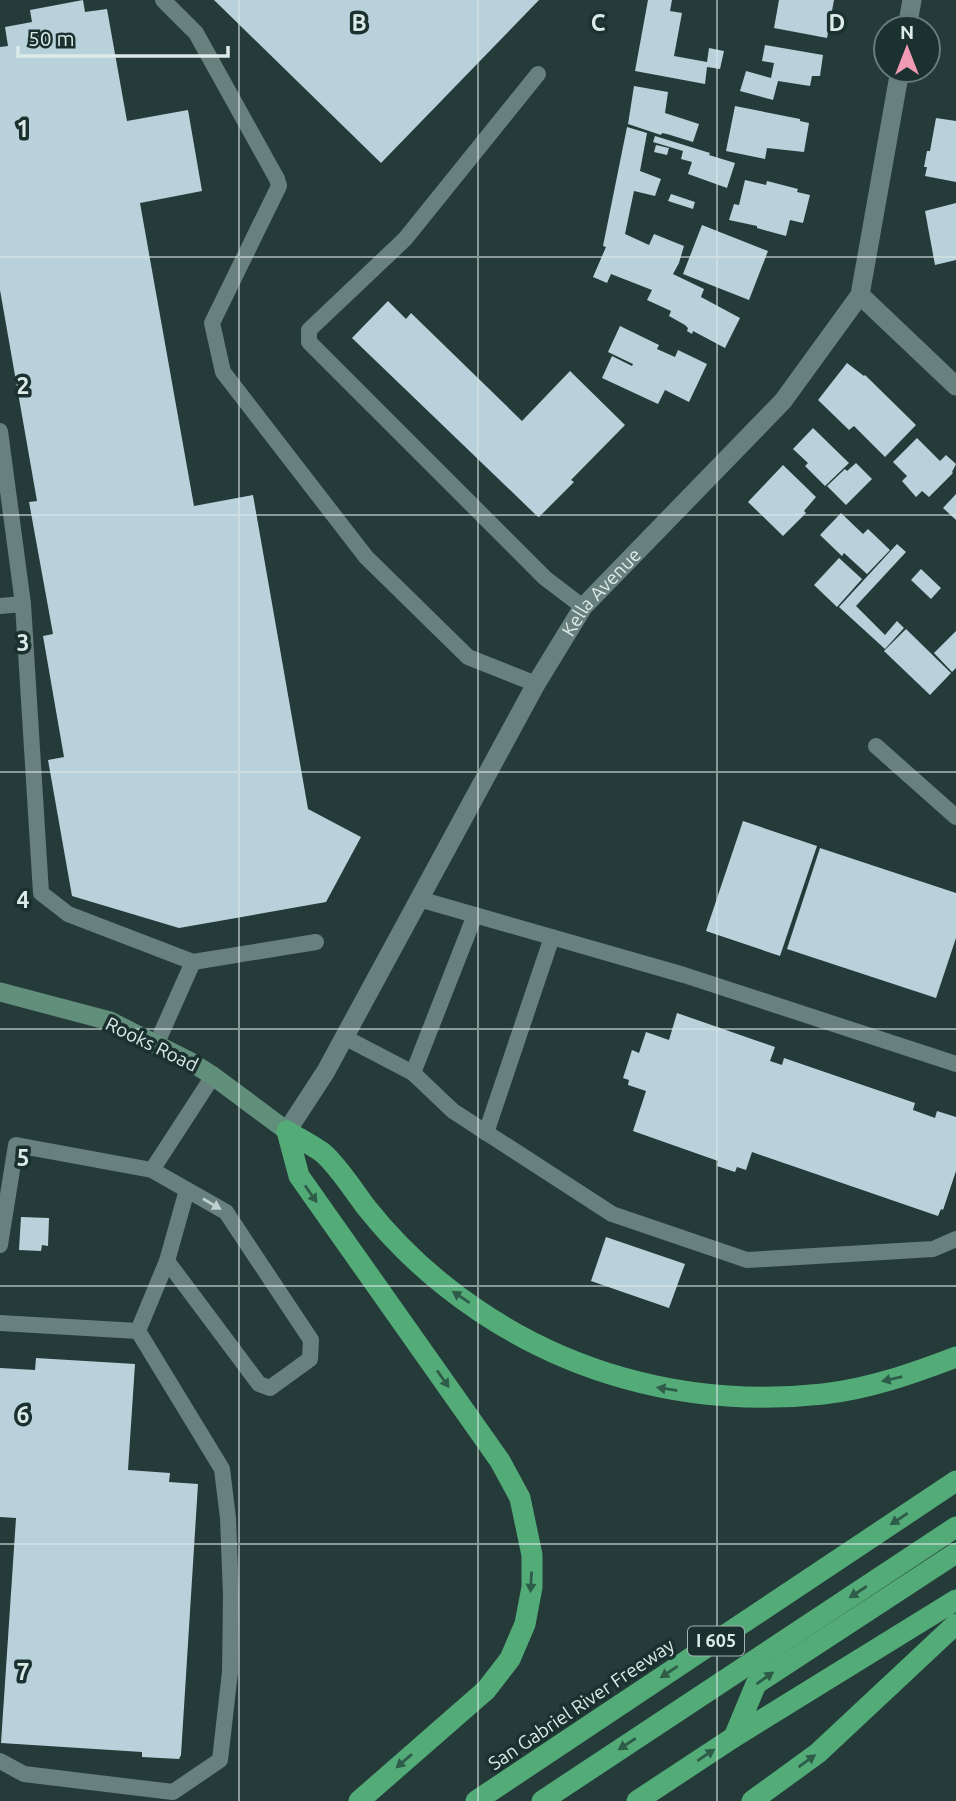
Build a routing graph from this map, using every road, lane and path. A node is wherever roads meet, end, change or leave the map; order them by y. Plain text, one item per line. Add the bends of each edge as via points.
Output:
1 (163, 0) edge
2 (538, 74) dead end
3 (898, 84) edge
4 (860, 295) junction
5 (956, 386) edge
6 (0, 431) edge
7 (23, 604) junction
8 (0, 606) edge
9 (583, 607) junction
10 (536, 684) junction
11 (876, 746) dead end
12 (956, 817) edge
13 (419, 899) junction
14 (475, 915) junction
15 (552, 937) junction
16 (316, 942) dead end
17 (193, 962) junction
18 (0, 992) edge
19 (344, 1037) junction
20 (156, 1045) junction
21 (956, 1064) edge
22 (413, 1073) junction
23 (213, 1076) junction
24 (287, 1131) junction
25 (486, 1133) junction
26 (152, 1170) junction
27 (187, 1190) junction
28 (956, 1239) edge
29 (0, 1245) edge
30 (167, 1262) junction
31 (0, 1323) edge
32 (138, 1331) junction
33 (956, 1357) edge
34 (956, 1481) edge
35 (956, 1527) edge
36 (956, 1553) edge
37 (956, 1600) edge
38 (956, 1623) edge
39 (734, 1737) junction
40 (0, 1761) edge
41 (359, 1801) edge
42 (477, 1801) edge
43 (541, 1801) edge
44 (637, 1801) edge
45 (752, 1801) edge

1 - 10 lane via 196,33 279,186 212,323 223,372 366,557 468,657
2 - 9 lane via 405,239 307,336 545,578
3 - 4 street, Kella Avenue
4 - 5 street
4 - 9 street, Kella Avenue via 783,401
6 - 7 lane
7 - 8 lane
7 - 17 lane via 41,893 68,914
9 - 10 street, Kella Avenue
10 - 13 street, Kella Avenue
11 - 12 lane
13 - 14 lane
13 - 19 street, Kella Avenue
14 - 15 lane
14 - 22 lane
15 - 21 lane
15 - 25 lane
16 - 17 lane
17 - 20 lane
18 - 20 main road, Rooks Road via 110,1021
19 - 22 lane
19 - 24 street, Kella Avenue
20 - 23 main road, Rooks Road
22 - 25 lane via 453,1111
23 - 24 main road, Rooks Road
23 - 26 lane
33 -> 24 highway via 908,1376 825,1394 746,1399 659,1389 579,1365 508,1329 445,1286 388,1234 324,1154
24 -> 41 highway via 299,1176 500,1461 520,1498 531,1555 524,1624 510,1659 486,1690
25 - 28 lane via 612,1214 747,1260 933,1249
26 - 27 lane
26 - 29 lane via 16,1145
27 - 30 lane
27 -> 30 lane via 226,1212 311,1340 310,1359 270,1388 259,1384
30 - 32 lane
31 - 32 lane
32 - 40 lane via 222,1469 231,1595 230,1672 220,1760 173,1792 24,1774
34 -> 42 highway, San Gabriel River Freeway / I 605
35 -> 43 highway
39 -> 36 highway via 756,1684
37 - 39 highway
45 -> 38 highway via 818,1753
44 -> 39 highway

